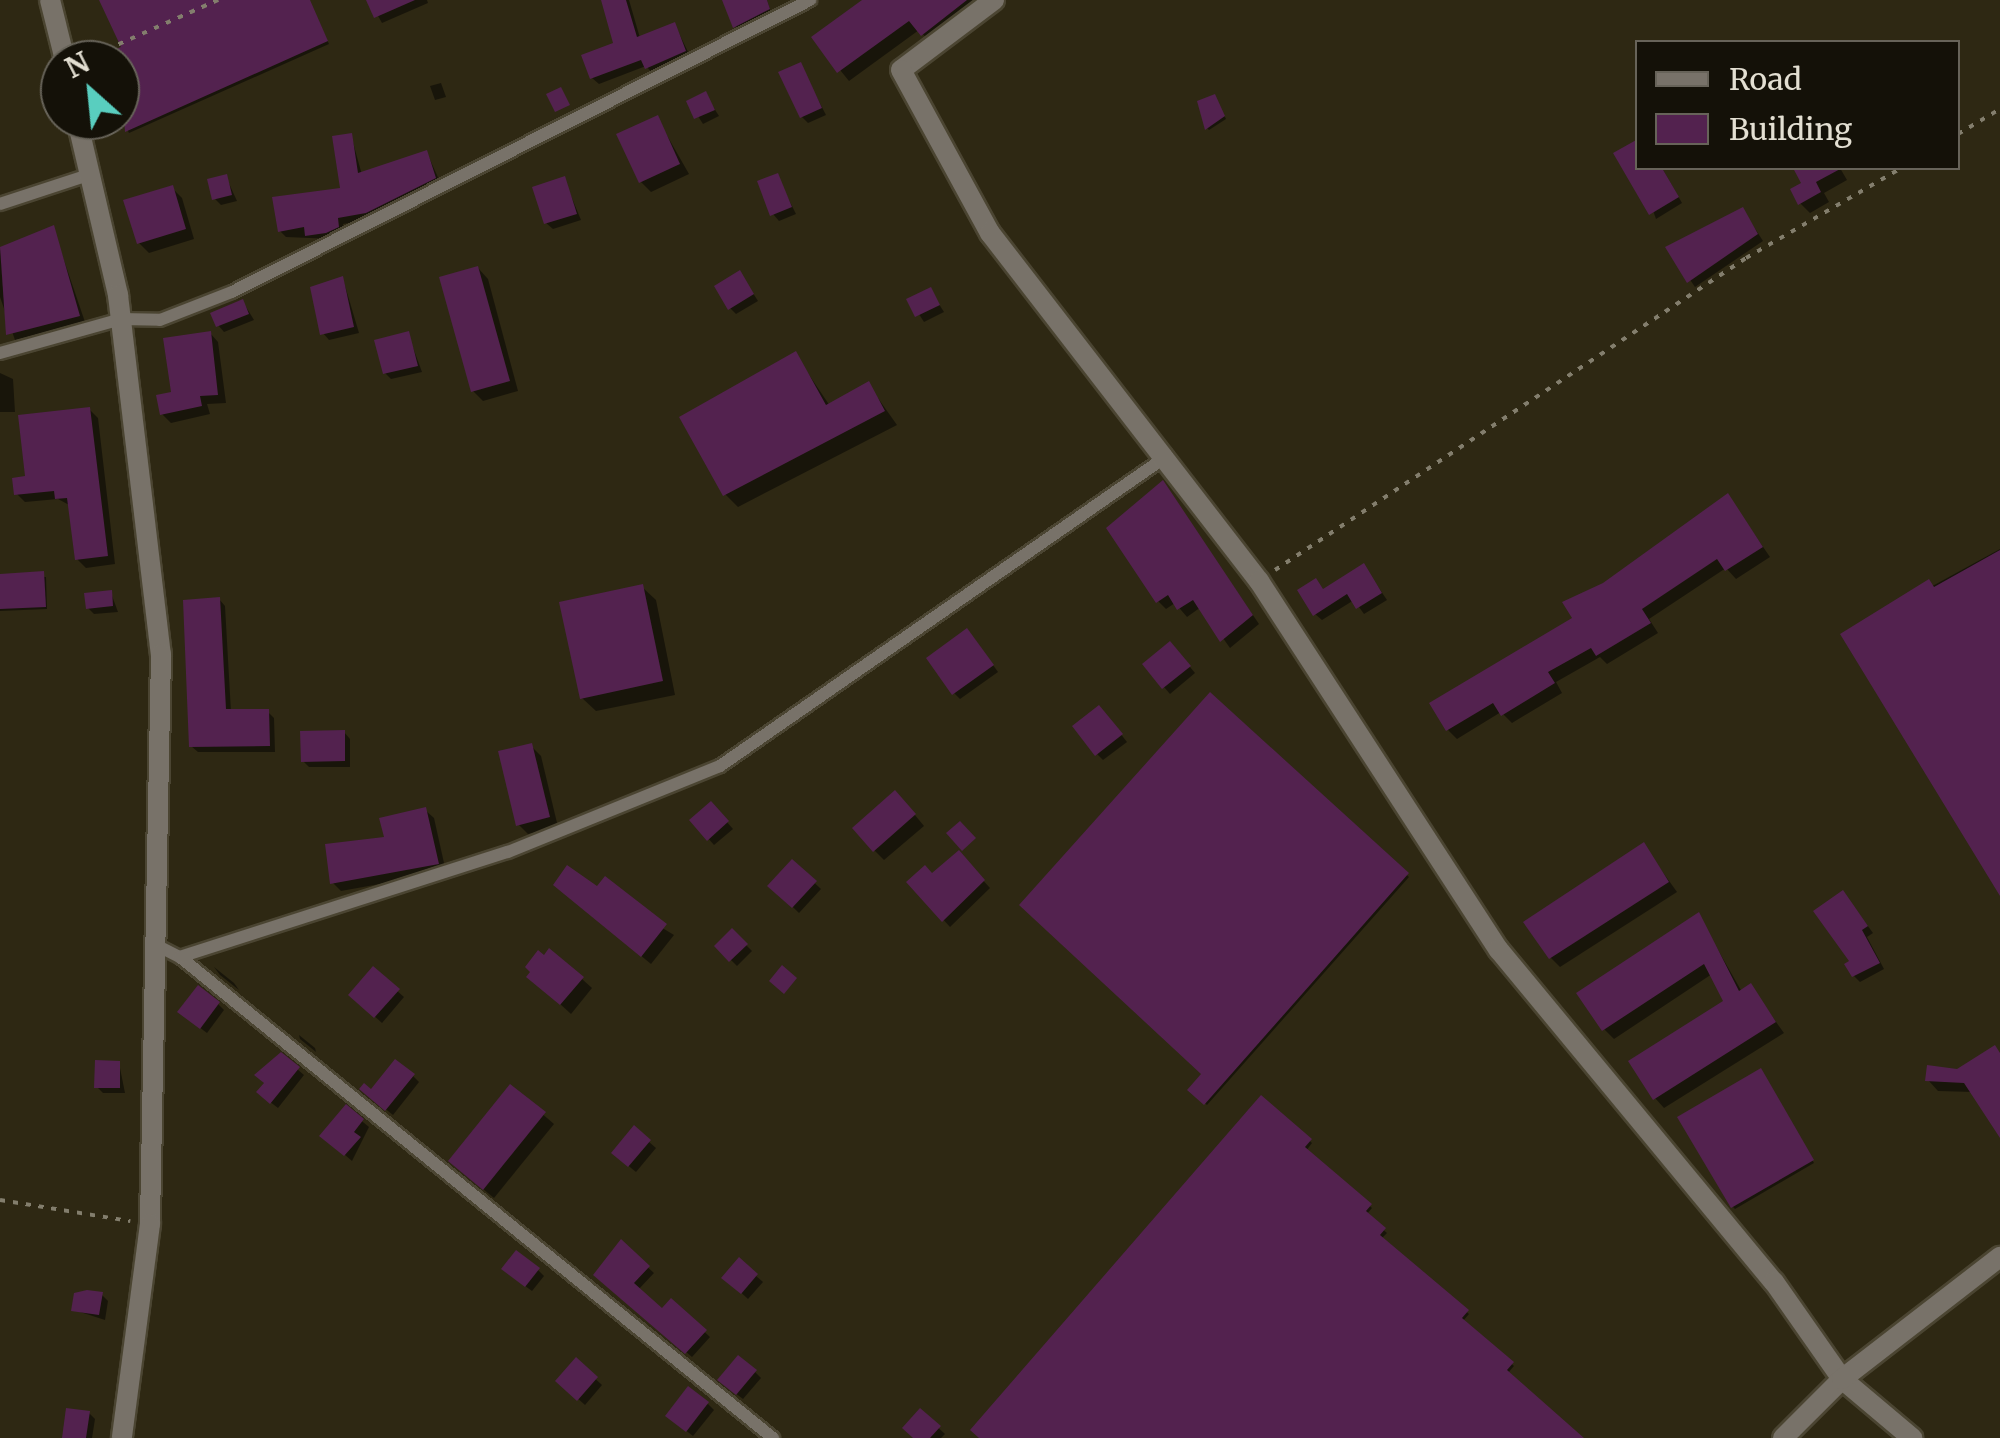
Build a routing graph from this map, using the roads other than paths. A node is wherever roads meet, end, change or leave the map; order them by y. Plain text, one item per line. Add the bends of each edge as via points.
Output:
1 (50, 0) edge
2 (810, 0) edge
3 (994, 0) edge
4 (60, 40) edge
5 (81, 140) edge
6 (88, 176) junction
7 (0, 204) edge
8 (121, 319) junction
9 (0, 353) edge
10 (1168, 455) junction
11 (156, 945) junction
12 (180, 958) junction
13 (2000, 1257) edge
14 (1842, 1379) junction
15 (122, 1438) edge
16 (773, 1438) edge
17 (1782, 1438) edge
18 (1912, 1438) edge

1 - 4 street
2 - 8 lane via 232,292 160,320
3 - 10 street via 901,70 990,233
5 - 6 street
6 - 7 lane
6 - 8 street
8 - 9 lane
8 - 11 street via 161,654
10 - 12 lane via 720,766 508,852
10 - 14 street via 1259,581 1498,950 1774,1282
11 - 12 lane
11 - 15 street via 150,1224
12 - 16 lane
13 - 14 street
14 - 17 street
14 - 18 street

